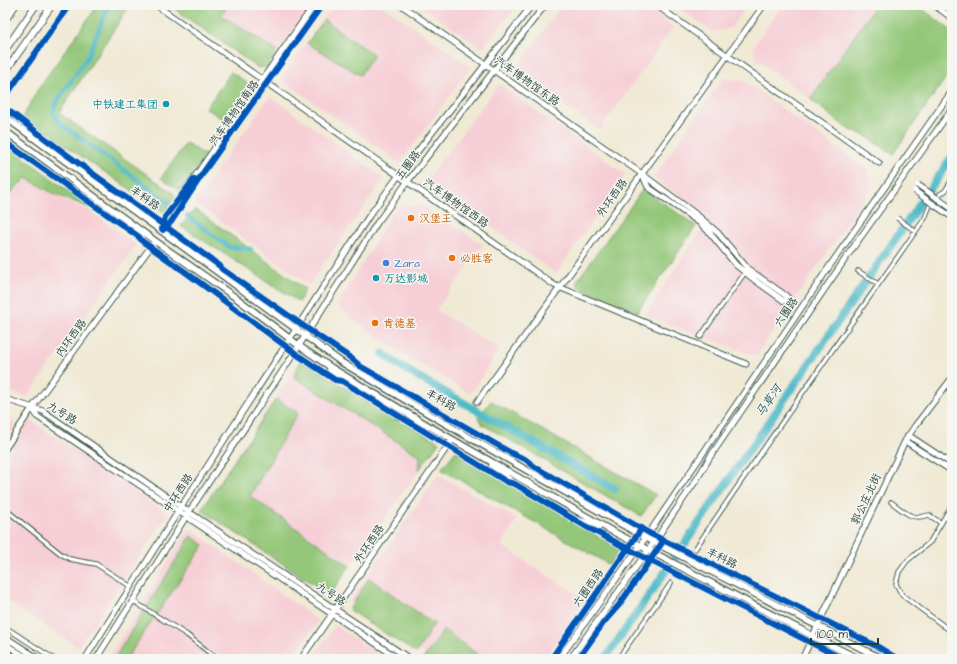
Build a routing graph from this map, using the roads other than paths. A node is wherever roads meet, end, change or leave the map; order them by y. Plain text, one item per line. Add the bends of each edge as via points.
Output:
1 (16, 5) edge
2 (36, 5) edge
3 (52, 5) edge
4 (69, 5) edge
5 (156, 5) edge
6 (314, 5) edge
7 (322, 5) edge
8 (401, 5) edge
9 (532, 5) edge
10 (545, 5) edge
11 (656, 5) edge
12 (764, 5) edge
13 (934, 5) edge
14 (943, 5) edge
15 (952, 11) edge
16 (952, 18) edge
17 (5, 21) edge
18 (5, 50) edge
19 (727, 55) junction
20 (486, 64) junction
21 (494, 70) junction
22 (5, 72) edge
23 (262, 79) junction
24 (268, 83) junction
25 (952, 91) edge
26 (5, 97) edge
27 (952, 109) edge
28 (5, 117) edge
29 (5, 131) edge
30 (879, 163) dead end
31 (642, 174) junction
32 (399, 175) junction
33 (952, 180) edge
34 (408, 181) junction
35 (918, 185) dead end
36 (915, 191) dead end
37 (952, 209) edge
38 (952, 217) edge
39 (897, 218) dead end
40 (161, 231) junction
41 (915, 231) junction
42 (155, 241) junction
43 (199, 259) junction
44 (222, 269) joint
45 (858, 270) dead end
46 (746, 271) junction
47 (878, 284) junction
48 (561, 288) junction
49 (259, 295) joint
50 (276, 315) junction
51 (296, 329) junction
52 (305, 336) junction
53 (700, 337) dead end
54 (289, 338) junction
55 (298, 346) junction
56 (324, 363) junction
57 (746, 364) dead end
58 (952, 378) edge
59 (342, 381) joint
60 (5, 399) edge
61 (477, 402) dead end
62 (32, 408) junction
63 (398, 416) joint
64 (429, 426) junction
65 (908, 435) junction
66 (452, 440) junction
67 (905, 441) junction
68 (5, 449) edge
69 (486, 459) junction
70 (952, 464) edge
71 (952, 471) edge
72 (515, 484) joint
73 (891, 502) dead end
74 (952, 505) edge
75 (5, 509) edge
76 (179, 509) junction
77 (187, 515) junction
78 (945, 517) junction
79 (576, 519) joint
80 (952, 522) edge
81 (941, 523) junction
82 (610, 530) junction
83 (646, 538) junction
84 (654, 542) junction
85 (639, 546) junction
86 (695, 549) dead end
87 (647, 550) junction
88 (671, 583) dead end
89 (130, 586) junction
90 (133, 601) junction
91 (336, 609) junction
92 (332, 615) junction
93 (818, 626) junction
94 (5, 627) edge
95 (952, 632) edge
96 (813, 636) junction
97 (5, 637) edge
98 (5, 644) edge
99 (5, 652) edge
100 (17, 659) edge
101 (29, 659) edge
102 (39, 659) edge
103 (54, 659) edge
104 (85, 659) edge
105 (96, 659) edge
106 (220, 659) edge
107 (301, 659) edge
108 (399, 659) edge
109 (410, 659) edge
110 (559, 659) edge
111 (570, 659) edge
112 (618, 659) edge
113 (802, 659) edge
114 (859, 659) edge
115 (882, 659) edge

1 - 17 street
2 - 18 highway
3 - 22 highway
4 - 26 street
5 - 23 street, 汽车博物馆西路
6 - 23 street, 汽车博物馆南路
7 - 24 street, 汽车博物馆南路
8 - 20 street, 汽车博物馆东路
9 - 20 street, 五圈路
10 - 21 street, 五圈路
11 - 19 street
12 - 19 street, 外环西路
13 - 16 street
14 - 15 street
19 - 30 street
19 - 31 street, 外环西路
20 - 21 street, 汽车博物馆东路
20 - 32 street, 五圈路
21 - 31 street, 汽车博物馆东路
21 - 34 street, 五圈路
23 - 24 street, 汽车博物馆西路
23 - 40 street, 汽车博物馆南路 via 165,217
24 - 32 street, 汽车博物馆西路
24 - 40 street, 汽车博物馆南路 via 171,222
25 - 83 street, 六圈路 via 831,264
27 - 84 street, 六圈路 via 850,252
28 - 40 main road, 丰科路
29 - 42 main road
31 - 46 street via 648,187 700,223 736,265
31 - 48 street, 外环西路
32 - 34 street, 汽车博物馆西路
32 - 51 street, 五圈路 via 369,216
33 - 41 street via 930,205
34 - 48 street, 汽车博物馆西路
34 - 52 street, 五圈路 via 377,223
35 - 37 street, bridge
36 - 38 street, bridge
39 - 41 street, bridge
40 - 43 main road, 丰科路
41 - 47 street
42 - 54 main road
42 - 62 street, 内环西路
43 - 44 main road
43 - 50 main road, 丰科路
44 - 49 street
45 - 47 street
46 - 46 street via 784,301 788,300 786,295
46 - 53 street
47 - 86 street
48 - 57 street, 汽车博物馆西路
48 - 61 street, 外环西路
49 - 50 main road
50 - 51 main road, 丰科路
51 - 52 main road, 丰科路
51 - 54 street, 五圈路
52 - 55 street, 五圈路
52 - 83 main road, 丰科路 via 348,366
54 - 55 main road
54 - 76 street, 中环西路
55 - 56 main road
55 - 77 street, 中环西路
56 - 59 main road
56 - 64 main road
58 - 65 street, 郭公庄北街
59 - 63 street
60 - 62 street
62 - 68 street, 内环西路
62 - 76 street, 九号路 via 38,417
62 - 76 street, 九号路 via 43,410
63 - 64 main road
64 - 66 main road
65 - 67 street, 郭公庄北街
65 - 70 street
66 - 69 main road
66 - 91 street, 外环西路
67 - 71 street
67 - 93 street, 郭公庄北街
69 - 72 main road
69 - 82 main road
72 - 79 street
73 - 81 street via 913,517 929,515
74 - 78 street
75 - 89 street via 61,554 70,559 96,564
76 - 77 street, 九号路
76 - 89 street, 中环西路
77 - 90 street, 中环西路
77 - 91 street, 九号路
77 - 92 street, 九号路
78 - 80 street
78 - 81 street
79 - 82 main road
81 - 95 street via 930,542 906,561 899,572 896,584 902,596
82 - 85 main road
83 - 84 main road, 丰科路
83 - 85 street, 六圈路
84 - 87 street, 六圈路
84 - 93 main road, 丰科路
85 - 87 main road
85 - 110 street, 六圈西路
87 - 96 main road
87 - 111 street
88 - 112 street
89 - 104 street, 中环西路
90 - 105 street, 中环西路
90 - 106 street
91 - 92 street, 外环西路
91 - 109 street, 九号路
92 - 107 street, 外环西路
92 - 108 street, 九号路
93 - 96 street, 郭公庄北街
93 - 115 main road, 丰科路
94 - 103 street
96 - 113 street, 郭公庄北街
96 - 114 main road
97 - 102 street
98 - 101 street
99 - 100 street

